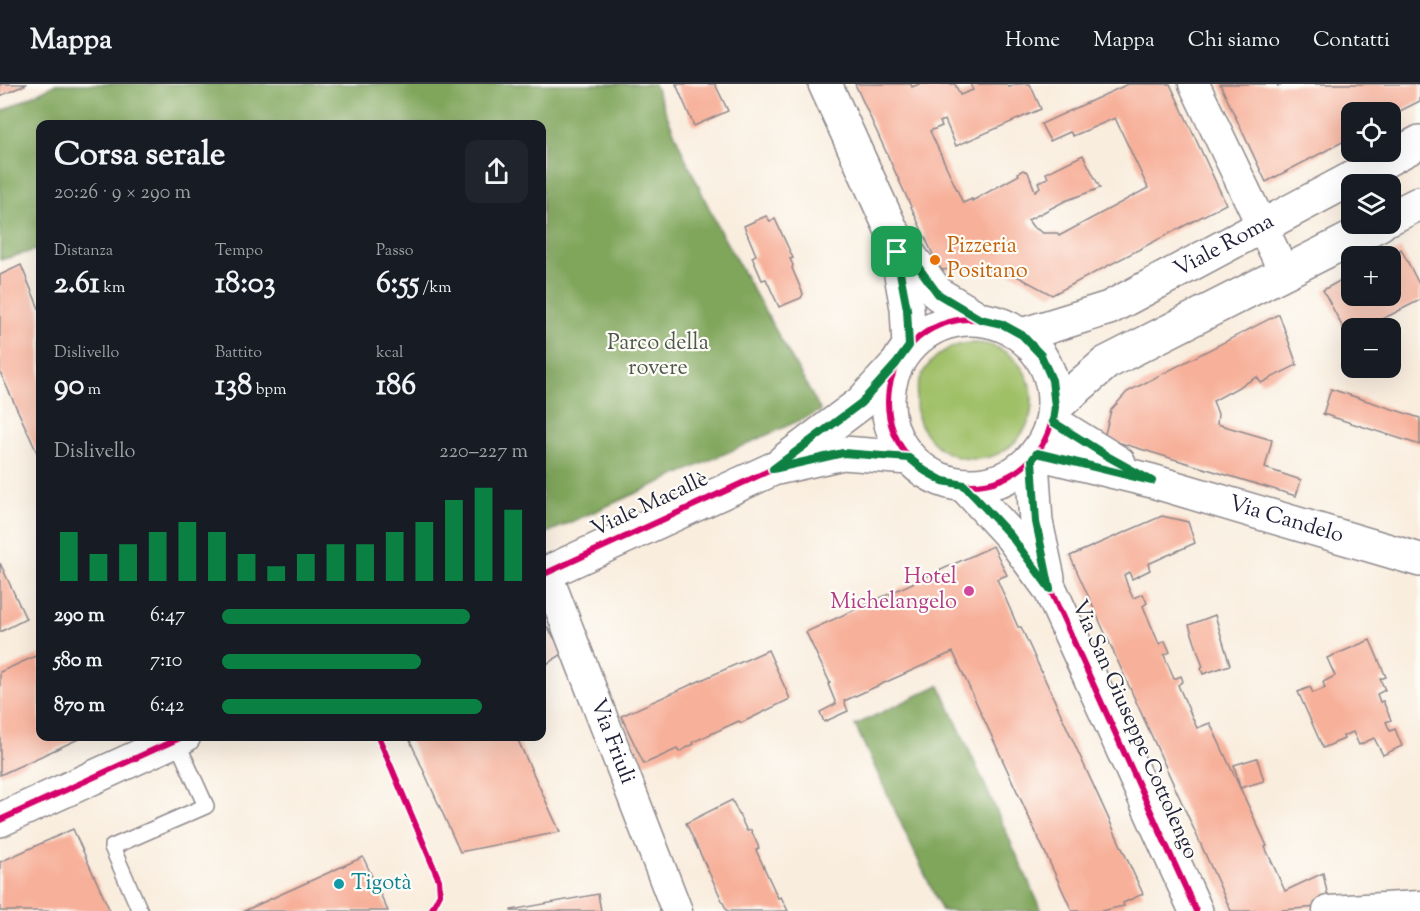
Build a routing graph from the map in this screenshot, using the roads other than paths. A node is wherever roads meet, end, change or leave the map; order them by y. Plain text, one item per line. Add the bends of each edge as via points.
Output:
1 (825, 84) edge
2 (1194, 84) edge
3 (1420, 142) edge
4 (1420, 203) edge
5 (1401, 212) edge
6 (1260, 227) junction
7 (892, 231) junction
8 (1360, 234) edge
9 (1284, 272) junction
10 (980, 319) junction
11 (1022, 335) junction
12 (902, 355) junction
13 (1054, 414) junction
14 (1035, 457) junction
15 (909, 458) junction
16 (773, 469) junction
17 (1152, 481) junction
18 (964, 485) junction
19 (1420, 560) edge
20 (546, 573) edge
21 (546, 579) edge
22 (1050, 589) junction
23 (173, 741) edge
24 (181, 741) edge
25 (0, 820) edge
26 (1420, 906) edge
27 (140, 911) edge
28 (677, 911) edge
29 (1194, 911) edge
30 (1328, 911) edge

1 - 7 street
2 - 6 street
3 - 6 street, Viale Roma
4 - 5 street
6 - 9 street
6 - 11 street, Viale Roma via 1109,308
7 - 10 street via 938,294
7 - 12 street via 907,309
8 - 9 street
9 - 13 street via 1106,363
10 - 11 street via 1002,324
10 - 12 street via 954,320 929,329
11 - 13 street via 1041,355 1052,380
12 - 15 street via 888,388 888,413 895,437
12 - 16 street, Viale Macallè via 861,403
13 - 14 street via 1047,438
13 - 17 street, Via Candelo via 1107,456
14 - 17 street, Via Candelo
14 - 18 street via 997,481
14 - 22 street, Via San Giuseppe Cottolengo via 1036,522
15 - 16 street, Viale Macallè via 843,453
15 - 18 street via 943,481
16 - 20 street, Viale Macallè
17 - 19 street, Via Candelo
18 - 22 street, Via San Giuseppe Cottolengo via 1011,536
21 - 28 street, Via Friuli
22 - 29 street, Via San Giuseppe Cottolengo
23 - 25 street
24 - 27 lane via 206,806 112,847
26 - 30 street

